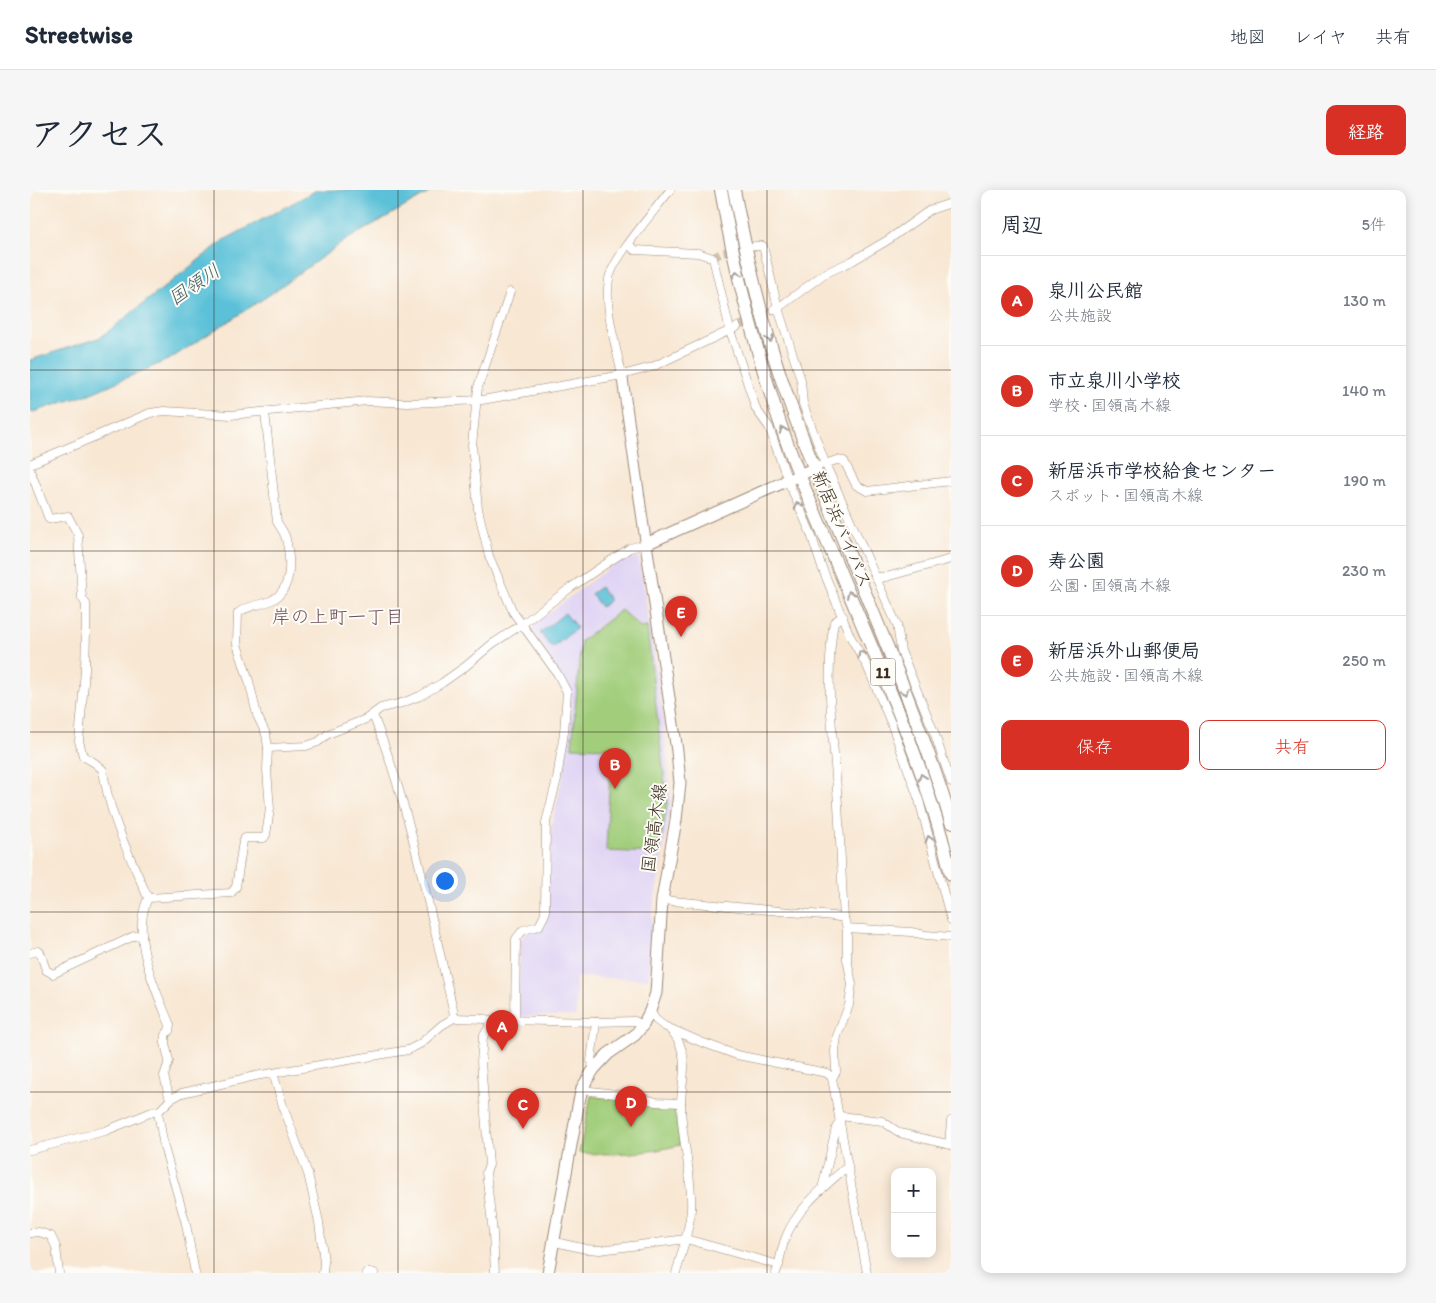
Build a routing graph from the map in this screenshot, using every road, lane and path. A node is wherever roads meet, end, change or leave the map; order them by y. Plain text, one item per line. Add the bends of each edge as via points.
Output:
1 (670, 190) edge
2 (721, 190) edge
3 (734, 190) edge
4 (951, 203) edge
5 (629, 244) junction
6 (755, 246) dead end
7 (510, 292) dead end
8 (776, 308) junction
9 (734, 328) junction
10 (622, 375) junction
11 (476, 400) junction
12 (265, 412) junction
13 (30, 464) edge
14 (820, 466) junction
15 (30, 470) edge
16 (800, 475) junction
17 (788, 481) junction
18 (951, 481) edge
19 (646, 544) junction
20 (951, 559) edge
21 (875, 577) junction
22 (843, 616) junction
23 (521, 625) junction
24 (373, 715) junction
25 (268, 748) junction
26 (951, 782) edge
27 (951, 822) edge
28 (951, 874) edge
29 (148, 898) junction
30 (662, 900) junction
31 (844, 918) junction
32 (951, 920) edge
33 (848, 928) junction
34 (142, 935) junction
35 (951, 937) edge
36 (30, 953) edge
37 (650, 1011) junction
38 (454, 1018) junction
39 (515, 1021) junction
40 (492, 1022) junction
41 (596, 1022) junction
42 (643, 1025) junction
43 (664, 1026) junction
44 (594, 1069) junction
45 (273, 1073) junction
46 (832, 1078) junction
47 (582, 1088) junction
48 (171, 1099) junction
49 (681, 1103) junction
50 (158, 1112) junction
51 (840, 1119) junction
52 (951, 1121) edge
53 (950, 1144) edge
54 (32, 1149) edge
55 (30, 1159) edge
56 (848, 1166) junction
57 (822, 1188) junction
58 (30, 1233) edge
59 (686, 1239) junction
60 (554, 1242) junction
61 (778, 1270) edge
62 (59, 1273) edge
63 (195, 1273) edge
64 (323, 1273) edge
65 (366, 1273) edge
66 (374, 1273) edge
67 (495, 1273) edge
68 (548, 1273) edge
69 (676, 1273) edge
70 (867, 1273) edge

1 - 5 street
16 -> 2 highway, 新居浜バイパス / 11 via 771,397 740,289
3 -> 14 highway, 新居浜バイパス / 11 via 754,287 786,394
4 - 8 street via 930,210 888,240 824,274
5 - 9 street via 634,250 698,253 713,258
5 - 10 street via 611,271 608,287
6 - 8 street via 763,246
7 - 11 street
8 - 14 street via 801,380 803,404
9 - 10 street via 652,367
9 - 17 street via 756,409 769,427
10 - 11 street
10 - 19 street
11 - 12 street via 367,401
11 - 23 street via 472,445 478,509 489,556 512,612
12 - 13 street via 231,416 164,411 150,413
12 - 25 street via 277,522 286,538 288,582 281,594 271,601 238,613 237,644
14 - 16 main road
14 - 18 street via 844,460 856,485 867,491
14 - 21 street
14 -> 27 highway, 新居浜バイパス / 11 via 918,724
15 - 29 street via 49,519 68,516 78,535 82,598 86,604 79,741 83,756 103,770 112,814
16 - 17 main road
28 -> 16 highway, 新居浜バイパス / 11 via 905,725
17 - 19 main road
22 -> 17 street
19 - 23 street via 630,548
19 - 30 main road, 国領高木線 via 680,783
20 - 21 street via 886,577
21 - 26 street via 897,625 902,651
22 - 31 street via 834,622 830,640 831,710
32 -> 22 street via 919,800 867,666
23 - 24 street via 442,683 420,696 381,708
23 - 39 street via 557,673 566,692 564,732 546,822 544,914 539,926 523,930 516,939
24 - 25 street via 312,744
24 - 38 street via 390,757 420,863
25 - 29 street via 270,809 266,835 264,838 243,840 236,887 231,893
29 - 34 street
30 - 31 street
30 - 37 main road, 国領高木線 via 656,992
31 - 33 street
33 - 35 street
33 - 46 street via 847,959 852,984 837,1036 836,1072
34 - 36 street via 53,974 46,970 40,952
34 - 48 street via 149,971 170,1025 165,1035 169,1061 164,1076
37 - 42 main road, 国領高木線
37 - 43 street
38 - 40 street
38 - 45 street via 408,1050
39 - 40 street
39 - 41 street
40 - 67 street via 483,1037 481,1062
41 - 42 street via 634,1021
41 - 44 street via 591,1060
42 - 44 main road, 国領高木線
43 - 46 street via 737,1055 827,1073
43 - 49 street via 677,1036 683,1052
44 - 47 main road, 国領高木線
45 - 48 street via 182,1093
45 - 64 street via 308,1174 319,1222
46 - 51 street
47 - 49 street via 656,1102
47 - 60 main road, 国領高木線
48 - 50 street
49 - 59 street via 691,1182 691,1211
50 - 54 street via 105,1131
50 - 63 street
51 - 53 street via 882,1121 900,1133
51 - 56 street
51 - 57 street
52 - 53 street
54 - 55 street
56 - 57 street
56 - 70 street
57 - 61 street via 798,1216 785,1238
58 - 62 street via 51,1236 56,1247
59 - 60 street via 600,1250
59 - 61 street
59 - 69 street
60 - 68 main road, 国領高木線
65 - 66 street

